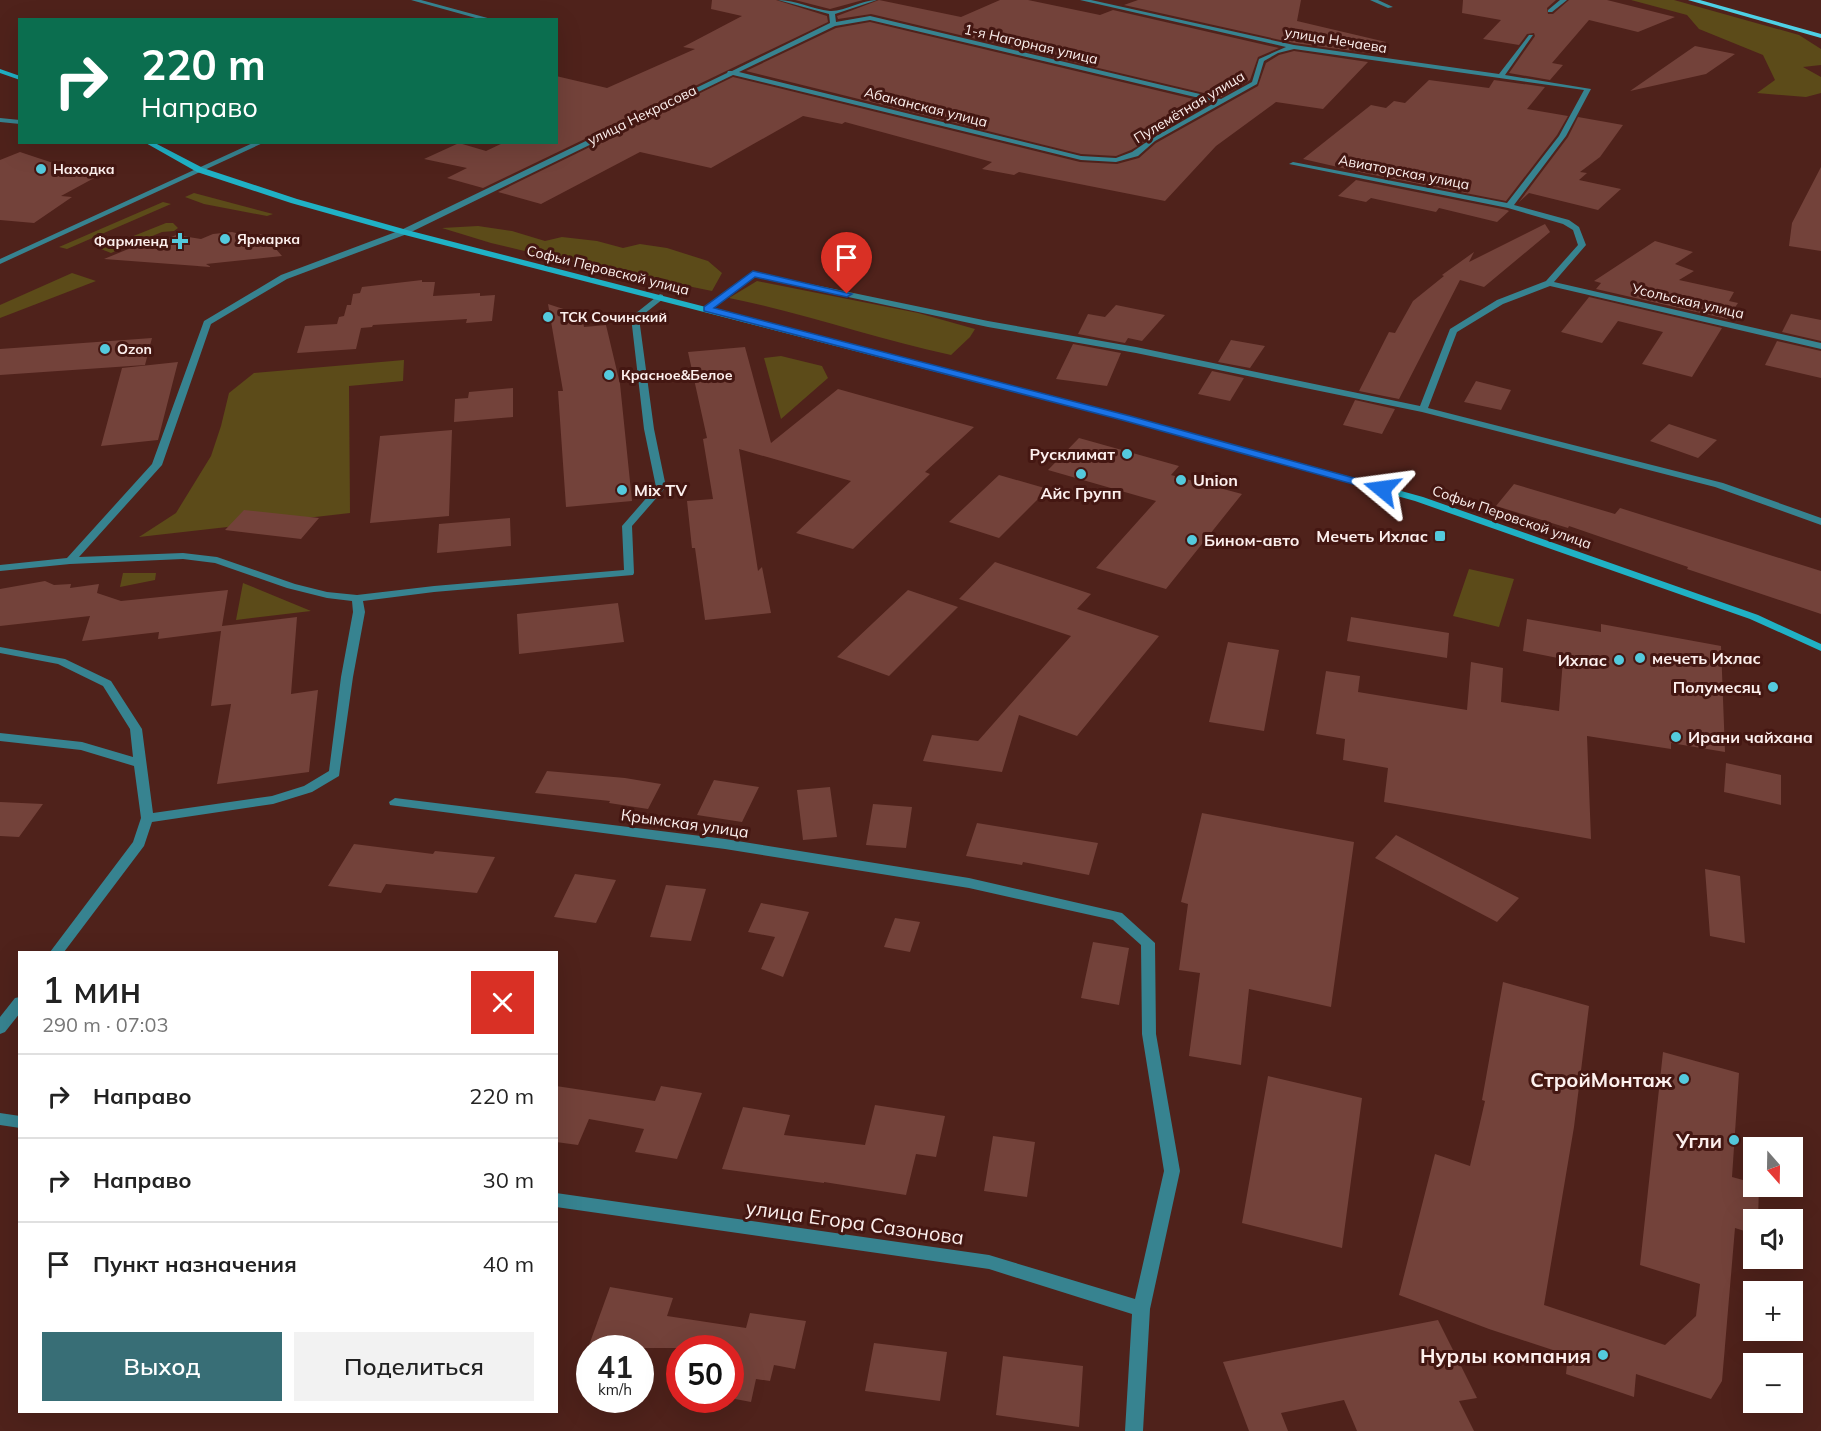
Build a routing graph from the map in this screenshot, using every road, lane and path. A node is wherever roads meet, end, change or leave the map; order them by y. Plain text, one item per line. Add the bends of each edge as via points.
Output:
1 (414, 0) edge
2 (781, 0) edge
3 (874, 0) edge
4 (1083, 0) edge
5 (1373, 0) edge
6 (1564, 0) edge
7 (1692, 0) edge
8 (1390, 7) dead end
9 (1550, 11) dead end
10 (832, 13) junction
11 (484, 18) edge
12 (833, 24) junction
13 (1531, 36) dead end
14 (1821, 36) edge
15 (1294, 47) junction
16 (0, 71) edge
17 (730, 72) junction
18 (18, 77) edge
19 (1500, 77) junction
20 (1223, 102) junction
21 (0, 120) edge
22 (18, 122) edge
23 (151, 144) edge
24 (258, 144) edge
25 (1116, 160) joint
26 (1293, 164) dead end
27 (200, 170) junction
28 (1509, 206) junction
29 (404, 232) junction
30 (0, 262) edge
31 (1549, 283) junction
32 (660, 297) junction
33 (707, 309) junction
34 (1821, 346) edge
35 (1423, 409) junction
36 (1821, 522) edge
37 (70, 561) junction
38 (0, 568) edge
39 (357, 598) junction
40 (1821, 648) edge
41 (0, 650) edge
42 (0, 736) edge
43 (141, 764) junction
44 (395, 802) dead end
45 (147, 818) junction
46 (58, 951) edge
47 (18, 1005) edge
48 (0, 1028) edge
49 (0, 1119) edge
50 (18, 1122) edge
51 (558, 1200) edge
52 (1141, 1309) junction
53 (1134, 1431) edge

1 - 11 street
2 - 10 street
3 - 10 street
4 - 15 street, улица Нечаева
5 - 8 street
6 - 9 street
7 - 14 main road
10 - 12 street
12 - 17 street, улица Некрасова
12 - 20 street, 1-я Нагорная улица via 870,18
13 - 19 street
15 - 19 street, улица Нечаева
15 - 20 street, Пулемётная улица via 1261,60 1255,83
16 - 18 main road
17 - 25 street, Абаканская улица via 1081,158
17 - 29 street, улица Некрасова
19 - 28 street, улица Нечаева via 1588,89 1559,144
20 - 25 street, Пулемётная улица via 1135,154
21 - 22 street
23 - 27 main road, Софьи Перовской улица
24 - 27 street
26 - 28 street, Авиаторская улица
27 - 29 main road, Софьи Перовской улица
27 - 30 street
28 - 31 street, Авиаторская улица via 1566,222 1576,229 1582,245
29 - 32 main road, Софьи Перовской улица
29 - 37 street, улица Некрасова via 284,277 207,323 157,465
31 - 34 street, Усольская улица
31 - 35 street, Авиаторская улица via 1500,302 1453,331
32 - 33 main road, Софьи Перовской улица
32 - 39 street via 635,317 661,488 627,526 629,573
33 - 35 street via 753,274
33 - 40 main road, Софьи Перовской улица via 1419,499 1754,617
35 - 36 street via 1719,485
37 - 38 street
37 - 39 street via 194,557 243,567 291,586
39 - 45 street via 335,772 308,789 273,800
41 - 43 street via 61,660 107,684 136,729
42 - 43 street via 82,746
43 - 45 street
44 - 52 street, Крымская улица via 725,844 969,883 1117,916 1148,943 1149,1034 1172,1171
45 - 46 street via 140,843
47 - 48 street
49 - 50 street
51 - 52 street, улица Егора Сазонова via 989,1262
52 - 53 street, Крымская улица

